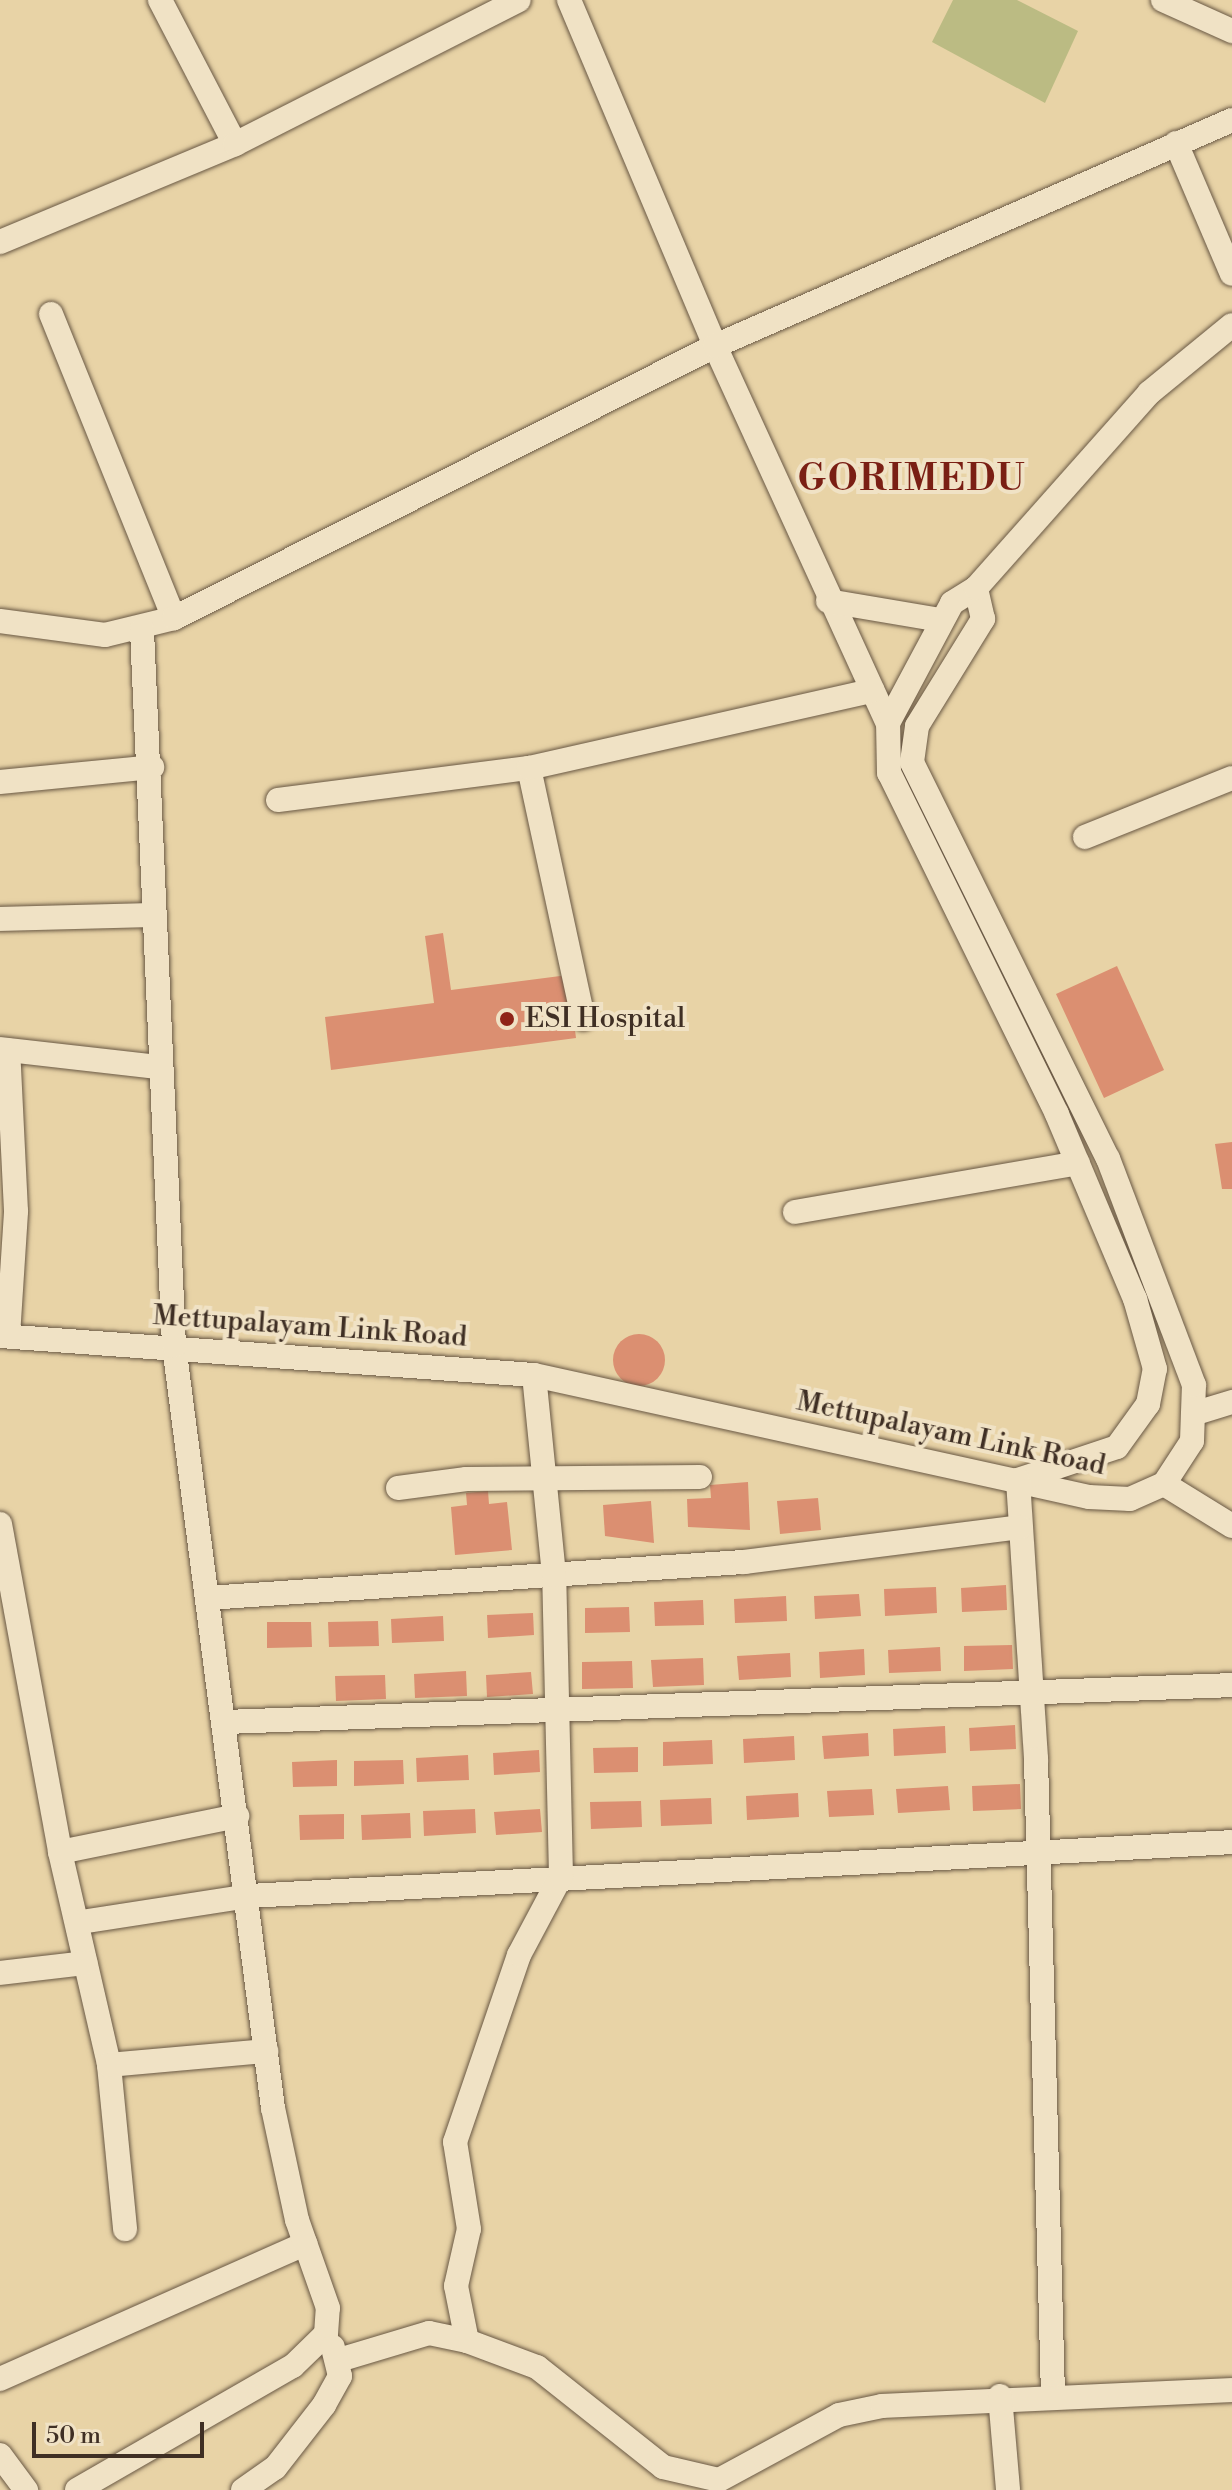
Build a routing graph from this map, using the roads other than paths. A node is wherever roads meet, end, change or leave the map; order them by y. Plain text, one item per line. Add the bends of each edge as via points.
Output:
1 (160, 0) edge
2 (519, 0) edge
3 (569, 0) edge
4 (1163, 0) edge
5 (1232, 31) edge
6 (1232, 120) edge
7 (1176, 143) junction
8 (235, 144) junction
9 (0, 242) edge
10 (1232, 274) edge
11 (51, 314) dead end
12 (1232, 325) edge
13 (715, 346) junction
14 (976, 588) junction
15 (828, 601) junction
16 (174, 618) junction
17 (940, 620) junction
18 (0, 621) edge
19 (142, 630) junction
20 (872, 691) junction
21 (888, 723) junction
22 (152, 767) junction
23 (529, 768) junction
24 (1232, 778) edge
25 (0, 782) edge
26 (278, 800) dead end
27 (1085, 837) dead end
28 (150, 915) junction
29 (0, 919) edge
30 (583, 1018) dead end
31 (4, 1050) edge
32 (159, 1067) junction
33 (1078, 1163) junction
34 (795, 1212) dead end
35 (4, 1336) edge
36 (174, 1346) junction
37 (534, 1375) junction
38 (1232, 1402) edge
39 (1196, 1413) junction
40 (544, 1477) junction
41 (700, 1477) dead end
42 (1018, 1480) junction
43 (1164, 1484) junction
44 (398, 1488) dead end
45 (0, 1524) edge
46 (1232, 1526) edge
47 (1020, 1527) junction
48 (554, 1575) junction
49 (207, 1598) junction
50 (1232, 1685) edge
51 (1031, 1693) junction
52 (557, 1714) junction
53 (225, 1722) junction
54 (237, 1816) junction
55 (1232, 1842) edge
56 (1038, 1850) junction
57 (60, 1852) junction
58 (561, 1876) junction
59 (249, 1896) junction
60 (81, 1922) junction
61 (85, 1963) junction
62 (0, 1973) edge
63 (266, 2051) junction
64 (109, 2065) junction
65 (125, 2229) dead end
66 (305, 2244) junction
67 (326, 2334) junction
68 (467, 2341) junction
69 (339, 2360) junction
70 (0, 2379) edge
71 (1232, 2390) edge
72 (1053, 2394) junction
73 (1000, 2396) junction
74 (0, 2455) edge
75 (26, 2490) edge
76 (77, 2490) edge
77 (243, 2490) edge
78 (1008, 2490) edge

1 - 8 street
2 - 8 street
3 - 13 street
4 - 5 street
6 - 7 street
7 - 10 street
7 - 13 street
8 - 9 street
11 - 16 street
12 - 14 street via 1149,393
13 - 15 street
13 - 16 street
14 - 17 street
14 - 39 street via 983,619 917,726 912,762 1108,1159 1194,1385
15 - 17 street
15 - 20 street
16 - 19 street
17 - 21 street
18 - 19 street via 52,633
19 - 22 street
20 - 21 street
20 - 23 street
21 - 33 street via 889,773
22 - 25 street
22 - 28 street
23 - 26 street
23 - 30 street
24 - 27 street
28 - 29 street
28 - 32 street
31 - 32 street
31 - 35 street via 16,1211
32 - 36 street
33 - 34 street
33 - 42 street via 1135,1299 1155,1369 1148,1404 1117,1447
35 - 36 street, Mettupalayam Link Road
36 - 37 street, Mettupalayam Link Road
36 - 49 street
37 - 40 street
37 - 42 street, Mettupalayam Link Road
38 - 39 street
39 - 43 street via 1187,1452
40 - 41 street
40 - 44 street
40 - 48 street
42 - 43 street, Mettupalayam Link Road via 1130,1499
42 - 47 street
43 - 46 street
45 - 57 street
47 - 48 street via 760,1560
47 - 51 street
48 - 49 street
48 - 52 street
49 - 53 street
50 - 51 street
51 - 52 street
51 - 56 street
52 - 53 street
52 - 58 street
53 - 54 street
54 - 57 street
54 - 59 street
55 - 56 street
56 - 58 street
56 - 72 street
57 - 60 street
58 - 59 street
58 - 68 street via 519,1955 455,2142 469,2229 456,2286
59 - 60 street
59 - 63 street
60 - 61 street
61 - 62 street
61 - 64 street
63 - 64 street
63 - 66 street via 280,2151
64 - 65 street
66 - 67 street via 328,2308
66 - 70 street
67 - 69 street
67 - 76 street via 293,2366
68 - 69 street via 429,2333
68 - 73 street via 537,2367 663,2467 692,2479 719,2480 757,2465 839,2415
69 - 77 street via 340,2376 299,2442
71 - 72 street
72 - 73 street
73 - 78 street
74 - 75 street

